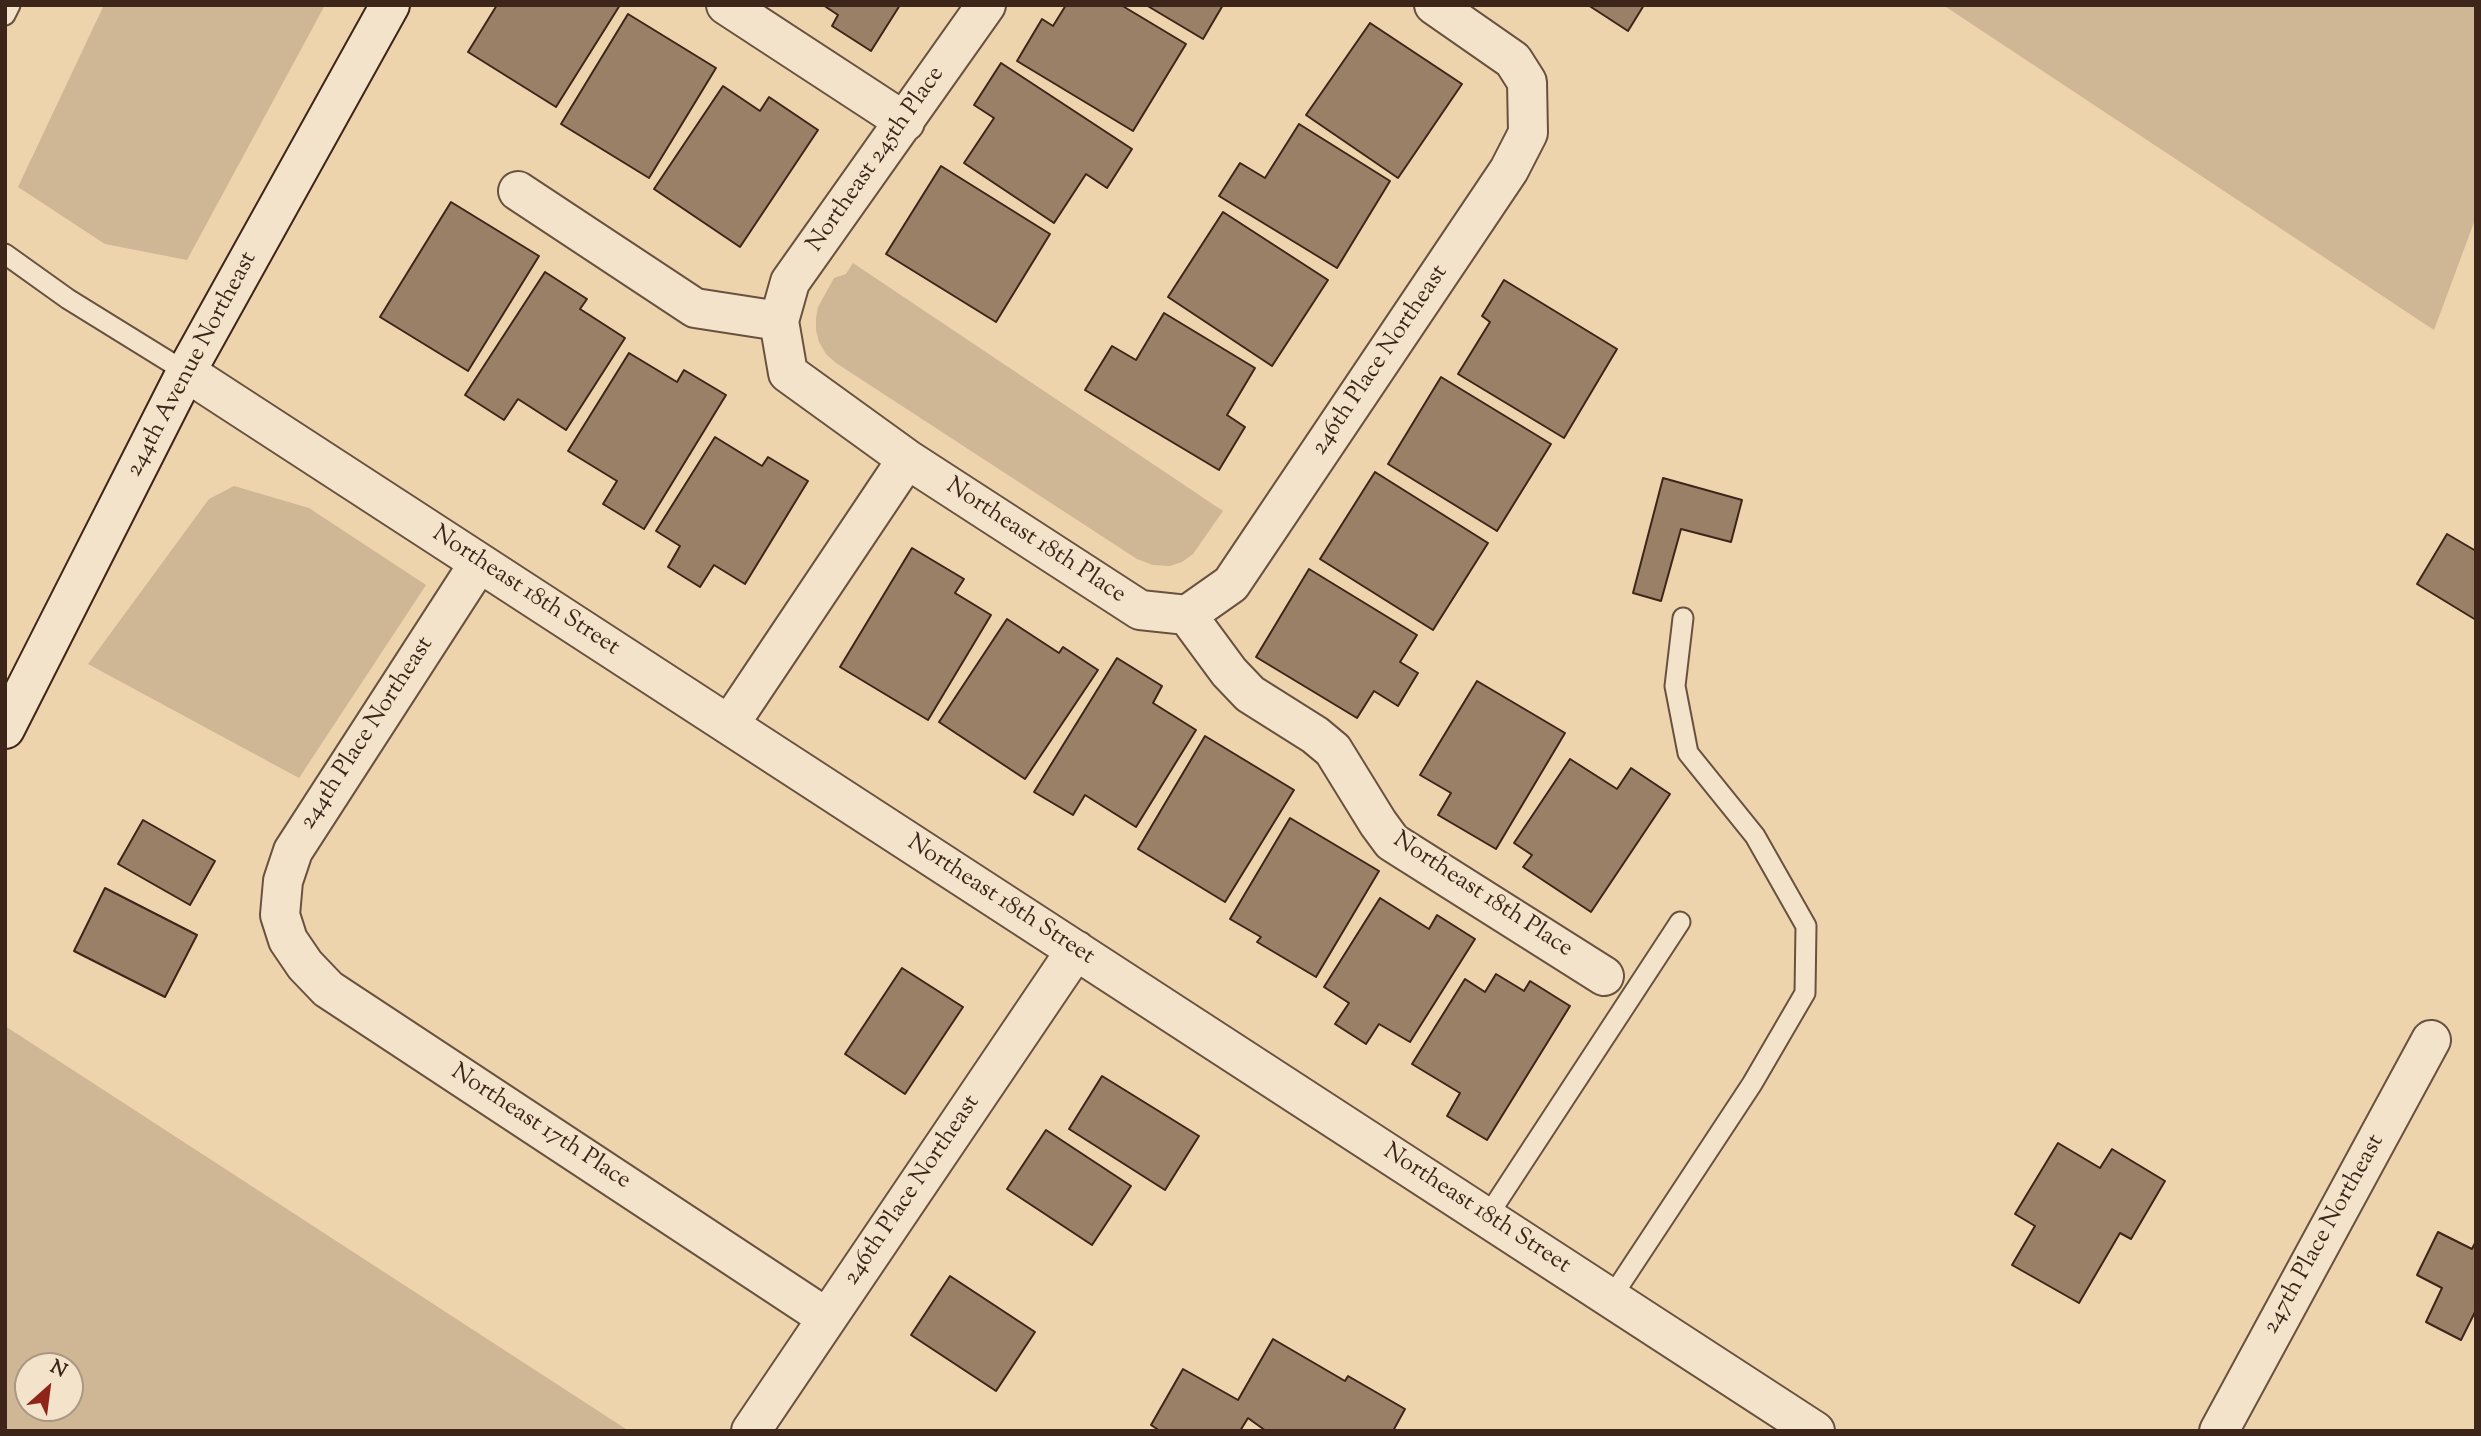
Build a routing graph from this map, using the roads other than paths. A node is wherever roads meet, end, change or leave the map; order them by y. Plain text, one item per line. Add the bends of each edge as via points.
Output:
1 (10, 5) edge
2 (390, 5) edge
3 (726, 5) edge
4 (986, 5) edge
5 (1434, 5) edge
6 (5, 15) edge
7 (905, 122) junction
8 (518, 191) dead end
9 (5, 254) edge
10 (779, 321) junction
11 (186, 372) junction
12 (906, 459) junction
13 (479, 563) junction
14 (1187, 615) junction
15 (1683, 618) dead end
16 (9, 714) edge
17 (729, 725) junction
18 (280, 915) joint
19 (1680, 922) dead end
20 (1076, 950) junction
21 (1604, 975) dead end
22 (2431, 1040) dead end
23 (1487, 1217) junction
24 (1611, 1298) junction
25 (827, 1318) junction
26 (751, 1431) edge
27 (1815, 1431) edge
28 (2218, 1431) edge

1 - 6 lane
2 - 11 street, 244th Avenue Northeast
3 - 7 street
4 - 7 street, Northeast 245th Place
5 - 14 street, 246th Place Northeast via 1513,60 1527,82 1528,132 1509,170 1231,584
7 - 10 street, Northeast 245th Place via 790,282
8 - 10 street via 695,309
9 - 11 lane
10 - 12 street, Northeast 18th Place via 789,373
11 - 13 street, Northeast 18th Street
11 - 16 street, 244th Avenue Northeast
12 - 14 street, Northeast 18th Place via 1140,610
12 - 17 street
13 - 17 street, Northeast 18th Street
13 - 18 street, 244th Place Northeast via 293,850 283,881
14 - 21 street, Northeast 18th Place via 1250,694 1333,750 1392,842
15 - 24 lane via 1675,686 1688,753 1755,836 1806,926 1805,993 1752,1084
17 - 20 street, Northeast 18th Street
18 - 25 street, Northeast 17th Place via 288,940 328,989
19 - 23 lane
20 - 23 street, Northeast 18th Street
20 - 25 street, 246th Place Northeast
22 - 28 street, 247th Place Northeast
23 - 24 street, Northeast 18th Street
24 - 27 street, Northeast 18th Street
25 - 26 street, 246th Place Northeast

